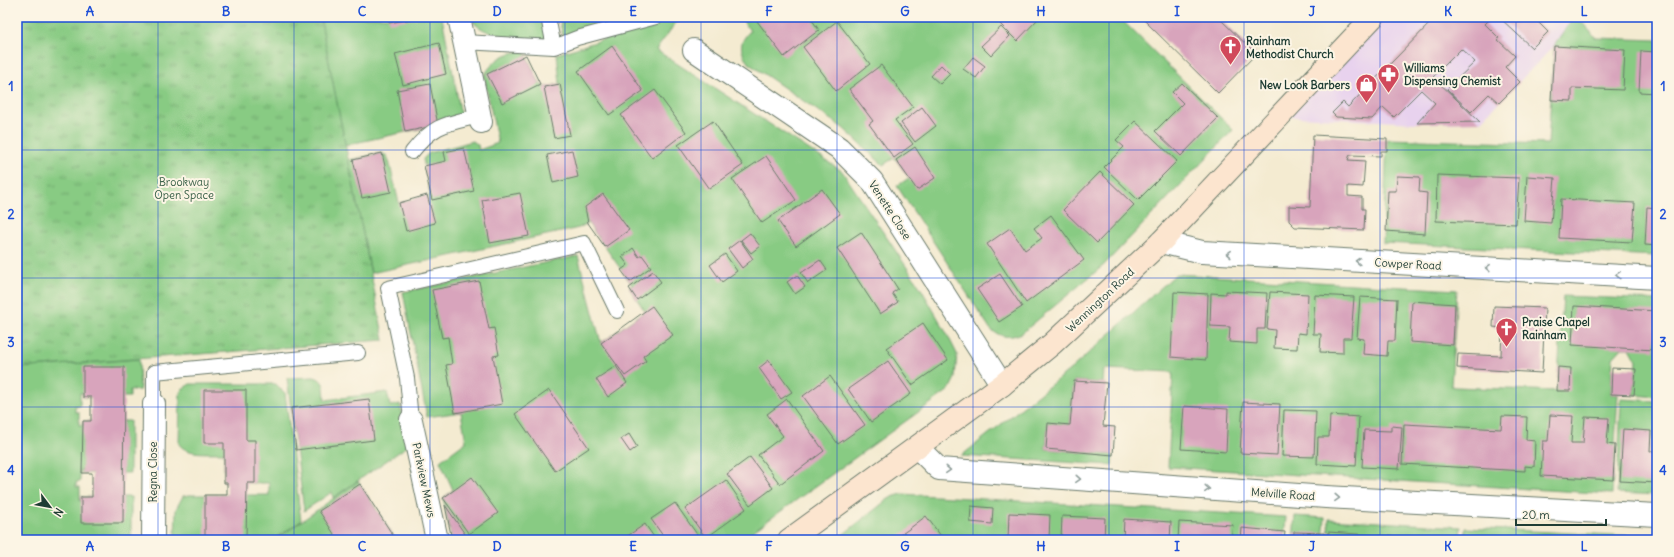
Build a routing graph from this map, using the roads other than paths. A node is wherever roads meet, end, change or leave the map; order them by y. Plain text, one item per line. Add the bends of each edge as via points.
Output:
1 (459, 17) edge
2 (548, 17) edge
3 (656, 17) edge
4 (1374, 17) edge
5 (463, 42) junction
6 (554, 47) junction
7 (694, 50) dead end
8 (480, 119) joint
9 (412, 152) dead end
10 (1161, 242) junction
11 (1657, 278) edge
12 (617, 311) dead end
13 (358, 353) dead end
14 (1002, 385) junction
15 (154, 404) joint
16 (411, 420) joint
17 (918, 448) junction
18 (1657, 515) edge
19 (153, 540) edge
20 (437, 540) edge
21 (789, 540) edge

1 - 5 street
2 - 6 lane
3 - 6 lane via 577,38
4 - 10 main road, Wennington Road
5 - 6 lane
5 - 8 street
7 - 14 street, Venette Close via 839,148 872,181
8 - 9 lane via 439,127 422,138
11 -> 10 street, Cowper Road via 1202,252
10 - 14 main road, Wennington Road via 1052,344
12 - 16 lane via 584,242 388,288 407,378
13 - 15 lane via 154,372
14 - 17 main road, Wennington Road
15 - 19 street, Regna Close
16 - 20 street, Parkview Mews
17 -> 18 street, Melville Road via 939,469 1318,497
17 - 21 main road, Wennington Road

